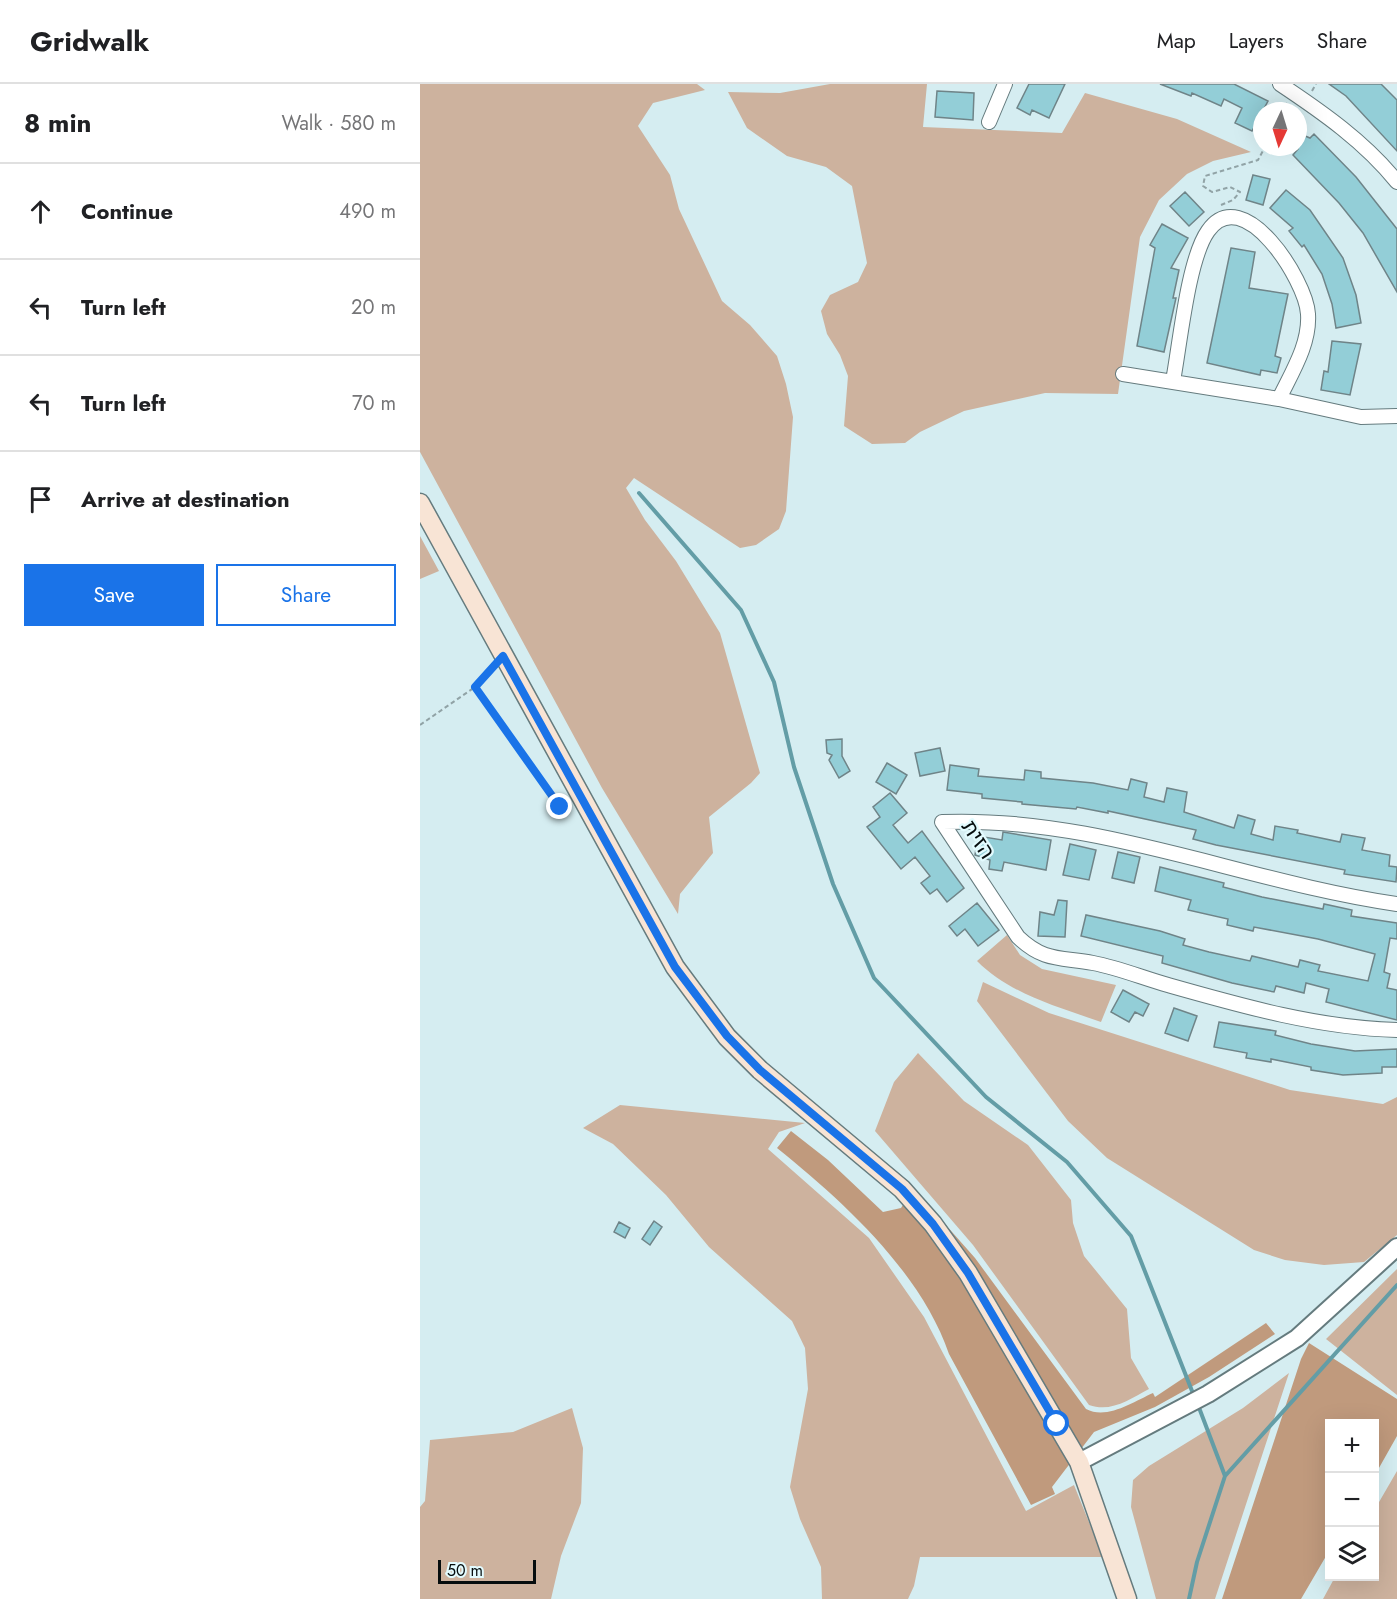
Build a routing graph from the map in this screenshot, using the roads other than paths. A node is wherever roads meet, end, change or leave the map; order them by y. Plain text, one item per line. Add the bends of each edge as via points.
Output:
1 (1005, 84) edge
2 (1280, 84) edge
3 (989, 122) dead end
4 (1397, 182) edge
5 (1123, 374) dead end
6 (1173, 381) junction
7 (1279, 399) junction
8 (1397, 416) edge
9 (420, 503) edge
10 (1397, 904) edge
11 (1397, 1030) edge
12 (1397, 1247) edge
13 (1079, 1462) junction
14 (1127, 1599) edge

1 - 3 street
2 - 4 street via 1360,143
5 - 6 street
6 - 7 street
6 - 7 street via 1200,244 1217,221 1241,217 1279,252 1301,284 1308,313 1304,348
7 - 8 street via 1361,417
9 - 13 main road via 675,967 727,1036 760,1070 902,1189 933,1224 968,1273
10 - 11 street, הזית via 1265,878 1047,826 942,822 1018,937 1030,949 1047,957 1093,963 1300,1019
12 - 13 street via 1289,1343 1208,1394
13 - 14 main road

